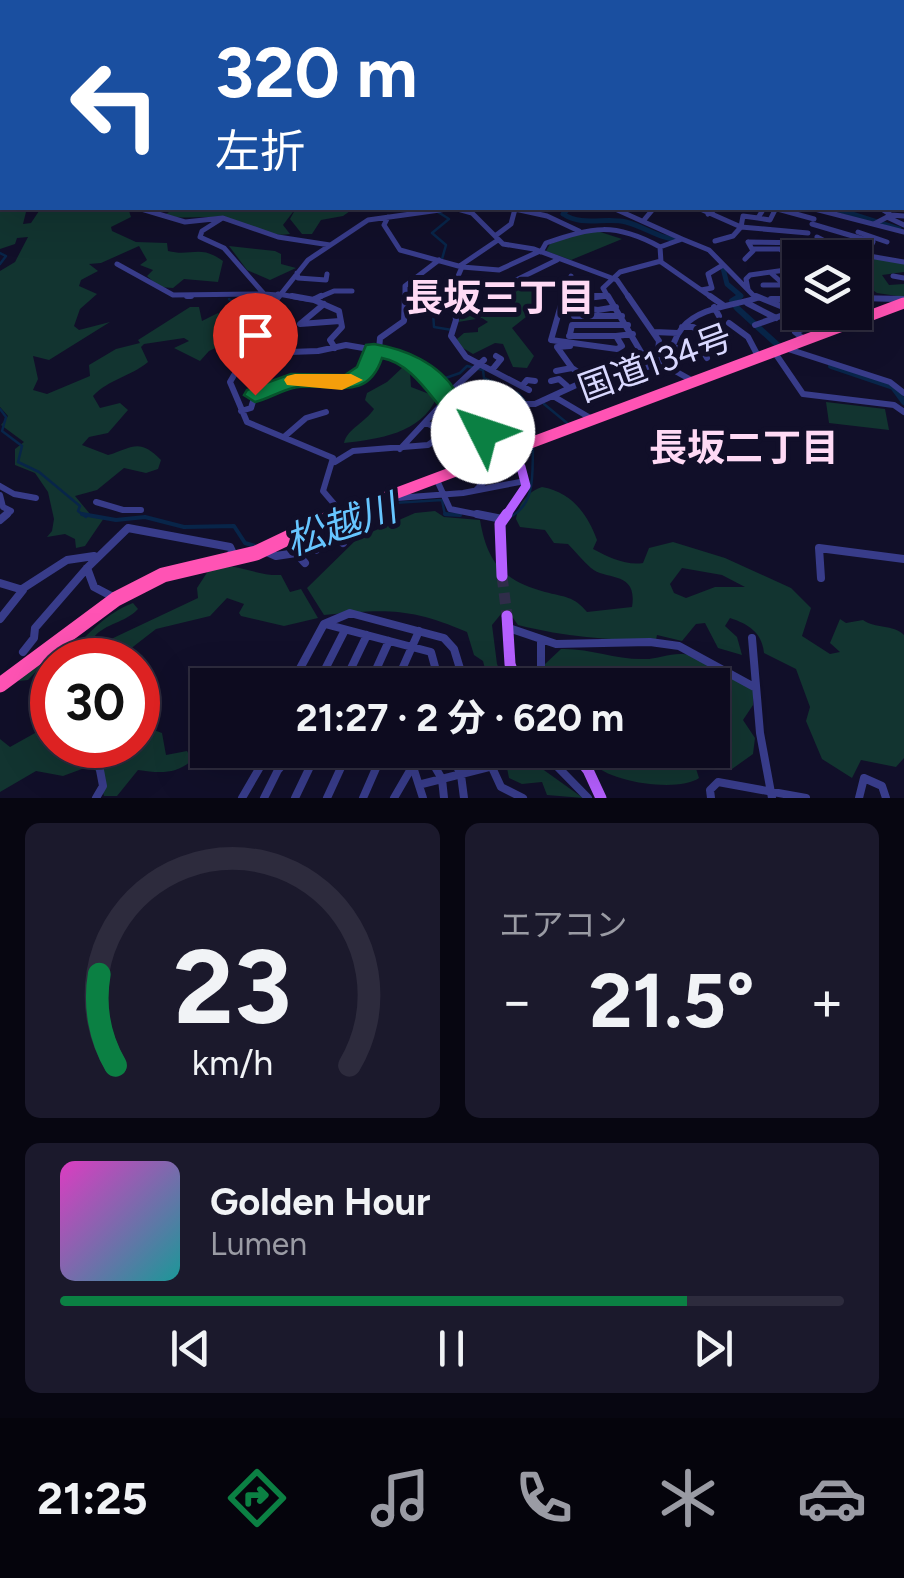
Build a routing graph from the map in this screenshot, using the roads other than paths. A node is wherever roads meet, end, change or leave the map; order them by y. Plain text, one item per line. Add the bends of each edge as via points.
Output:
1 (145, 210) edge
2 (444, 210) edge
3 (465, 210) edge
4 (516, 210) edge
5 (522, 210) edge
6 (619, 210) edge
7 (652, 210) edge
8 (701, 210) edge
9 (714, 210) edge
10 (763, 210) edge
11 (774, 210) edge
12 (781, 210) edge
13 (820, 210) joint
14 (885, 212) edge
15 (708, 214) junction
16 (388, 216) junction
17 (904, 216) edge
18 (224, 218) junction
19 (758, 218) junction
20 (643, 220) junction
21 (813, 221) junction
22 (870, 224) junction
23 (741, 226) junction
24 (904, 229) edge
25 (580, 231) junction
26 (808, 234) junction
27 (855, 234) junction
28 (817, 237) junction
29 (496, 238) junction
30 (682, 239) junction
31 (814, 240) edge
32 (868, 240) edge
33 (715, 241) dead end
34 (887, 242) dead end
35 (782, 244) edge
36 (330, 245) junction
37 (660, 247) junction
38 (780, 249) edge
39 (752, 250) junction
40 (540, 252) junction
41 (745, 259) dead end
42 (441, 260) junction
43 (557, 260) junction
44 (660, 261) junction
45 (904, 262) edge
46 (117, 264) dead end
47 (461, 266) junction
48 (722, 266) junction
49 (782, 271) edge
50 (297, 272) junction
51 (771, 273) junction
52 (327, 274) dead end
53 (571, 276) dead end
54 (893, 276) dead end
55 (611, 277) junction
56 (904, 278) edge
57 (710, 280) junction
58 (719, 281) dead end
59 (782, 282) edge
60 (782, 284) edge
61 (489, 285) dead end
62 (763, 285) dead end
63 (700, 290) junction
64 (748, 290) junction
65 (352, 291) dead end
66 (264, 294) junction
67 (277, 295) junction
68 (563, 296) junction
69 (608, 296) junction
70 (761, 298) junction
71 (782, 299) edge
72 (872, 299) edge
73 (314, 300) junction
74 (904, 301) edge
75 (746, 302) junction
76 (324, 304) junction
77 (561, 305) junction
78 (726, 305) junction
79 (577, 307) junction
80 (782, 307) edge
81 (616, 308) junction
82 (574, 316) junction
83 (622, 316) junction
84 (719, 316) dead end
85 (782, 316) edge
86 (776, 318) junction
87 (340, 321) junction
88 (730, 323) dead end
89 (628, 324) junction
90 (572, 325) junction
91 (680, 330) junction
92 (800, 330) edge
93 (823, 330) edge
94 (653, 332) junction
95 (826, 332) junction
96 (633, 334) junction
97 (616, 336) junction
98 (748, 337) junction
99 (570, 340) junction
100 (805, 340) junction
101 (335, 348) junction
102 (675, 348) junction
103 (376, 350) junction
104 (715, 350) dead end
105 (780, 350) junction
106 (689, 352) junction
107 (262, 354) junction
108 (496, 356) dead end
109 (759, 356) junction
110 (707, 358) dead end
111 (694, 360) dead end
112 (658, 361) junction
113 (482, 362) junction
114 (572, 368) junction
115 (492, 370) junction
116 (556, 370) dead end
117 (586, 370) dead end
118 (600, 377) junction
119 (590, 380) junction
120 (535, 381) dead end
121 (552, 381) dead end
122 (693, 381) junction
123 (570, 388) junction
124 (904, 393) edge
125 (447, 395) junction
126 (552, 395) junction
127 (442, 404) dead end
128 (497, 407) junction
129 (241, 411) junction
130 (326, 412) dead end
131 (904, 412) edge
132 (506, 414) dead end
133 (592, 418) junction
134 (464, 420) junction
135 (426, 422) junction
136 (490, 422) dead end
137 (500, 430) dead end
138 (481, 431) junction
139 (444, 432) junction
140 (462, 434) dead end
141 (284, 437) junction
142 (474, 443) dead end
143 (400, 449) junction
144 (507, 451) junction
145 (443, 457) dead end
146 (335, 462) junction
147 (464, 466) junction
148 (521, 466) junction
149 (435, 477) junction
150 (526, 481) junction
151 (0, 489) edge
152 (475, 491) junction
153 (442, 493) junction
154 (36, 498) dead end
155 (371, 501) junction
156 (96, 502) dead end
157 (342, 513) junction
158 (505, 516) junction
159 (0, 520) edge
160 (128, 528) junction
161 (315, 531) junction
162 (265, 547) junction
163 (316, 550) dead end
164 (94, 556) junction
165 (235, 560) junction
166 (904, 560) edge
167 (305, 563) dead end
168 (87, 568) junction
169 (502, 576) tunnel mouth
170 (821, 578) dead end
171 (0, 582) edge
172 (22, 589) junction
173 (116, 599) junction
174 (0, 618) edge
175 (507, 622) joint
176 (324, 624) junction
177 (345, 630) junction
178 (419, 631) junction
179 (367, 635) junction
180 (64, 638) edge
181 (752, 638) dead end
182 (389, 641) junction
183 (540, 641) junction
184 (412, 647) junction
185 (23, 652) dead end
186 (30, 663) edge
187 (300, 668) edge
188 (326, 668) edge
189 (351, 668) edge
190 (377, 668) edge
191 (403, 668) edge
192 (436, 668) edge
193 (458, 668) edge
194 (511, 668) edge
195 (541, 668) edge
196 (0, 685) edge
197 (756, 688) junction
198 (100, 768) edge
199 (260, 768) edge
200 (280, 768) edge
201 (310, 768) edge
202 (341, 768) edge
203 (376, 768) edge
204 (411, 768) edge
205 (413, 768) edge
206 (436, 768) edge
207 (458, 768) edge
208 (486, 768) edge
209 (489, 768) edge
210 (555, 768) edge
211 (586, 768) edge
212 (461, 775) junction
213 (442, 778) junction
214 (422, 784) junction
215 (499, 792) edge
216 (771, 795) edge
217 (96, 798) edge
218 (242, 798) edge
219 (264, 798) edge
220 (296, 798) edge
221 (327, 798) edge
222 (363, 798) edge
223 (394, 798) edge
224 (423, 798) edge
225 (444, 798) edge
226 (464, 798) edge
227 (523, 798) edge
228 (588, 798) edge
229 (600, 798) edge
230 (711, 798) edge
231 (806, 798) edge
232 (859, 798) edge
233 (886, 798) edge

1 - 18 street via 184,222
2 - 16 street
3 - 29 street
4 - 29 street
5 - 25 street
6 - 20 street
7 - 20 street
8 - 15 street
9 - 15 street
10 - 19 street
11 - 19 street via 770,220
12 - 21 street
13 - 21 street
13 - 22 street
14 - 17 street
14 - 22 street
14 - 24 street
15 - 23 street
16 - 36 street via 364,222
16 - 42 street via 385,226 397,248
18 - 36 street via 278,237
18 - 66 street via 200,237 230,254
19 - 23 street via 744,216
20 - 30 street
21 - 26 street
21 - 27 street
22 - 24 street
22 - 27 street
23 - 26 street
23 - 33 street via 736,236
25 - 37 street via 596,227
25 - 40 street via 546,243
26 - 28 street
27 - 32 street
27 - 34 street
28 - 31 street
28 - 45 street via 860,255
29 - 40 street
29 - 47 street
30 - 37 street
30 - 48 street via 709,250
35 - 39 street via 748,242
36 - 50 street
37 - 44 street
38 - 39 street
39 - 41 street
40 - 43 street
40 - 47 street via 499,270
42 - 47 street
42 - 103 street via 404,286 404,321 380,338
43 - 55 street
43 - 61 street via 504,286
44 - 55 street
44 - 63 street
46 - 66 street via 168,293
47 - 113 street via 452,290 451,336 466,357
48 - 57 street via 708,274
48 - 64 street
49 - 51 street
50 - 52 street via 298,278 314,280 326,280
50 - 67 street
51 - 59 street
51 - 64 street via 747,277
53 - 68 street
54 - 56 street
55 - 69 street via 602,284
55 - 94 street
57 - 58 street
57 - 63 street via 712,288
60 - 62 street
63 - 78 street
64 - 70 street
65 - 73 street via 334,290
66 - 67 street
67 - 73 street
67 - 107 street via 267,314
68 - 69 street
68 - 77 street
69 - 81 street
70 - 71 street
70 - 75 street
70 - 80 street
72 - 74 street
73 - 76 street
74 - 95 highway, 国道134号
75 - 78 street
75 - 86 street
76 - 87 street via 339,312
76 - 87 street via 302,326
77 - 79 street
77 - 99 street via 551,340
78 - 84 street
78 - 91 street via 688,318
79 - 81 street
79 - 82 street
81 - 83 street
82 - 83 street
82 - 90 street
83 - 89 street
85 - 86 street
86 - 98 street
87 - 101 street via 330,338
88 - 98 street
89 - 90 street
89 - 96 street
90 - 99 street
91 - 94 street
91 - 102 street
91 - 104 street via 693,327 722,343
92 - 100 street via 795,332
93 - 95 street
94 - 112 street
95 - 100 highway, 国道134号
96 - 97 street
96 - 112 street via 640,352
97 - 99 street
97 - 99 street via 622,346 617,349
98 - 109 street
99 - 114 street via 558,348
100 - 105 highway, 国道134号
101 - 103 street
101 - 107 street
102 - 106 street
102 - 112 street
103 - 125 street via 416,365
103 - 129 street via 367,370 350,382 285,382 255,395 251,408
105 - 109 highway, 国道134号
105 - 124 street via 896,384
105 - 131 street via 804,394 894,405
106 - 110 street via 703,351
106 - 111 street
107 - 129 street via 231,377
108 - 115 street via 501,359
109 - 122 highway, 国道134号
112 - 118 street via 630,374
112 - 122 street
113 - 115 street
113 - 125 street
114 - 116 street
114 - 119 street
115 - 120 street via 526,388 527,380
117 - 118 street
118 - 119 street
119 - 123 street
121 - 123 street
122 - 133 highway, 国道134号
123 - 126 street
125 - 134 street
126 - 128 street
126 - 133 street
127 - 135 street
128 - 132 street
128 - 134 street
129 - 141 street via 252,426
130 - 141 street via 306,418
133 - 144 highway, 国道134号
134 - 138 street
134 - 139 street
135 - 139 street
135 - 143 street
136 - 138 street
137 - 138 street
138 - 140 street
138 - 142 street
138 - 144 street
139 - 143 street via 428,445
141 - 146 street
143 - 146 street via 353,451
144 - 147 highway, 国道134号
144 - 148 main road
145 - 147 street
146 - 157 street via 324,490
147 - 149 highway, 国道134号
148 - 150 main road
148 - 152 street
149 - 153 street
149 - 155 highway, 国道134号
150 - 152 street
150 - 158 main road
151 - 154 street
151 - 159 street via 3,508 11,512
152 - 153 street
153 - 155 street
153 - 158 street via 454,511
155 - 157 highway, 国道134号
156 - 160 street via 137,510
157 - 161 highway, 国道134号
158 - 169 main road via 498,540
160 - 164 street
160 - 165 street via 230,547
161 - 162 highway, 国道134号
161 - 163 street
162 - 165 highway, 国道134号
162 - 167 street via 276,556 296,553
164 - 168 street
164 - 172 street via 76,555
165 - 173 highway, 国道134号 via 163,575
166 - 170 street via 819,548
168 - 173 street via 94,587
168 - 185 street
171 - 172 street
172 - 174 street
173 - 180 highway, 国道134号
175 - 183 street
175 - 194 main road
176 - 177 street
176 - 178 street via 350,613
176 - 187 street
177 - 179 street
177 - 188 street
178 - 184 street
178 - 193 street via 450,644
179 - 182 street
179 - 189 street
181 - 197 street
182 - 184 street
182 - 190 street
183 - 195 street
183 - 197 street via 679,646
184 - 191 street
184 - 192 street via 431,652
186 - 196 highway, 国道134号
197 - 216 street
198 - 217 street via 104,786
199 - 218 street
200 - 219 street
201 - 220 street
202 - 221 street
203 - 222 street
204 - 223 street
205 - 214 street
206 - 213 street
207 - 212 street
208 - 212 street
209 - 215 street
210 - 228 street
211 - 229 main road
212 - 213 street
212 - 226 street
213 - 214 street
213 - 225 street
214 - 224 street
215 - 227 street
216 - 230 street via 718,782
216 - 231 street
232 - 233 street via 864,778 882,786

